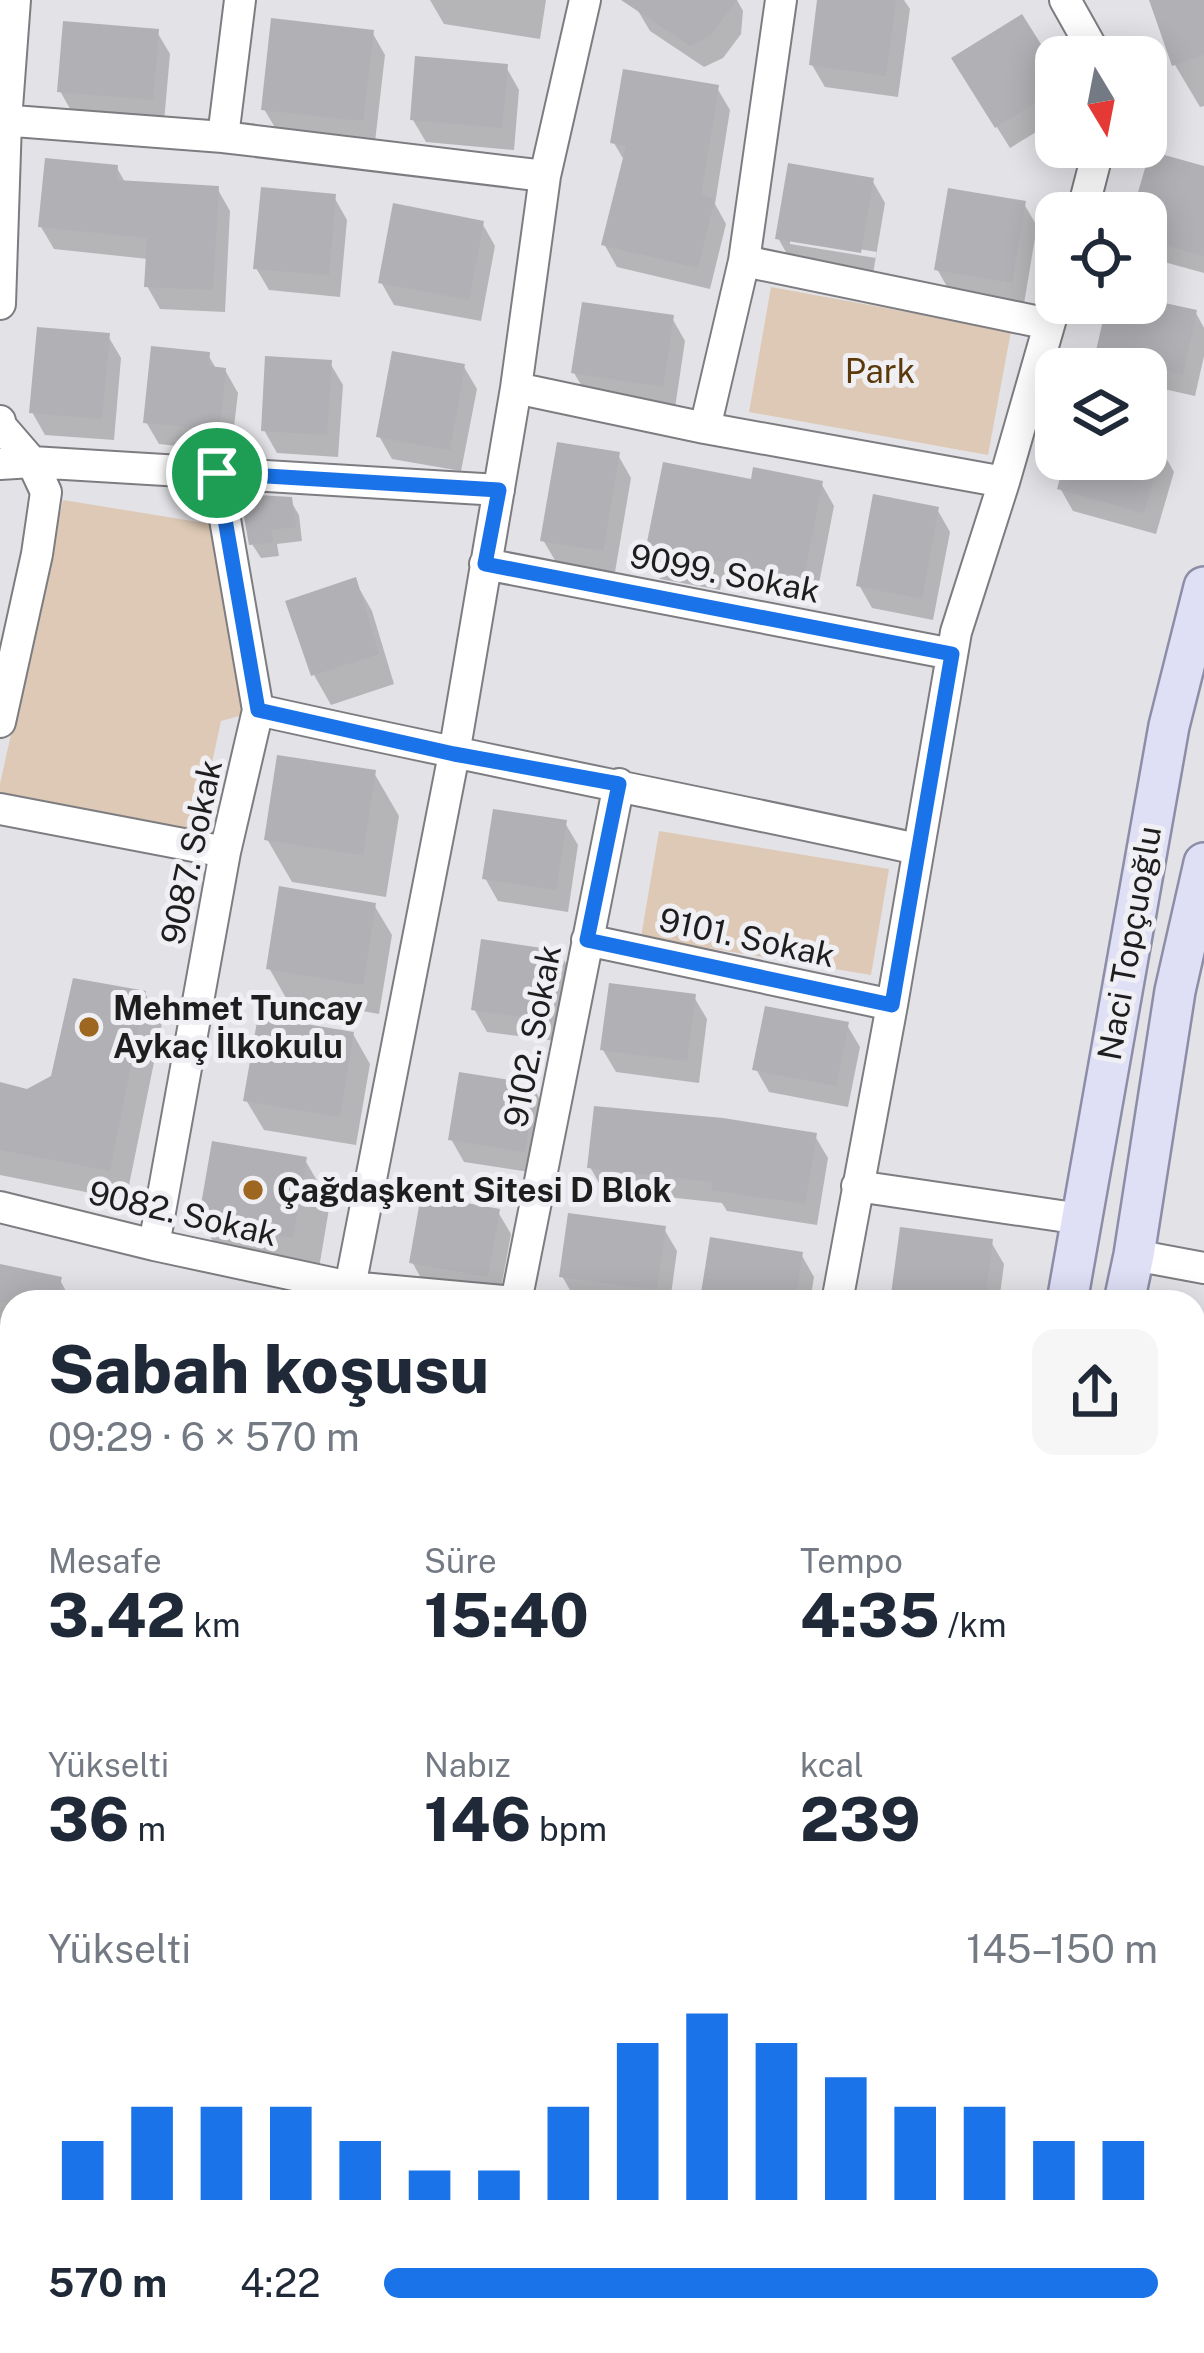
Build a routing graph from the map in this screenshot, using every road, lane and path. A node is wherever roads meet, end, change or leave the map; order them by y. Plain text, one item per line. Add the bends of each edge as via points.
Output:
1 (15, 0) edge
2 (240, 0) edge
3 (585, 0) edge
4 (781, 0) edge
5 (1065, 0) edge
6 (1085, 36) edge
7 (3, 121) edge
8 (223, 136) junction
9 (545, 176) junction
10 (745, 261) junction
11 (1, 296) edge
12 (1035, 309) edge
13 (1050, 324) edge
14 (516, 388) junction
15 (0, 421) edge
16 (705, 428) junction
17 (32, 462) junction
18 (0, 464) edge
19 (217, 473) junction
20 (1004, 482) junction
21 (499, 490) junction
22 (485, 564) junction
23 (1204, 587) edge
24 (952, 654) junction
25 (258, 710) junction
26 (0, 722) edge
27 (454, 754) junction
28 (619, 784) junction
29 (0, 808) edge
30 (917, 849) junction
31 (225, 852) junction
32 (1204, 863) edge
33 (587, 940) junction
34 (892, 1005) junction
35 (857, 1186) junction
36 (0, 1207) edge
37 (1081, 1219) junction
38 (154, 1245) junction
39 (1134, 1255) junction
40 (1204, 1268) edge
41 (330, 1290) edge
42 (350, 1290) edge
43 (517, 1290) edge
44 (839, 1290) edge
45 (1069, 1290) edge
46 (1127, 1290) edge

1 - 7 street
2 - 8 street
3 - 9 street
4 - 10 street
5 - 6 street
7 - 8 street
7 - 11 street
8 - 9 street
9 - 14 street
10 - 12 street
10 - 16 street
13 - 20 street
14 - 16 street
14 - 21 street
15 - 17 street
16 - 20 street
17 - 18 street
17 - 19 street
17 - 26 street via 46,491
19 - 21 street
19 - 25 street, 9087. Sokak
20 - 24 street
21 - 22 street
22 - 24 street, 9099. Sokak
22 - 27 street
23 - 37 main road, Naci Topçuoğlu via 1169,726
24 - 30 street
25 - 27 street
25 - 31 street, 9087. Sokak
27 - 28 street
27 - 42 street
28 - 30 street
28 - 33 street, 9102. Sokak
29 - 31 street
30 - 34 street
31 - 38 street, 9087. Sokak
32 - 39 main road, Naci Topçuoğlu via 1175,991
33 - 34 street, 9101. Sokak
33 - 43 street, 9102. Sokak
34 - 35 street
35 - 37 street
35 - 44 street
36 - 38 street, 9082. Sokak
37 - 45 main road, Naci Topçuoğlu
38 - 41 street, 9082. Sokak
39 - 40 street
39 - 46 main road, Naci Topçuoğlu

